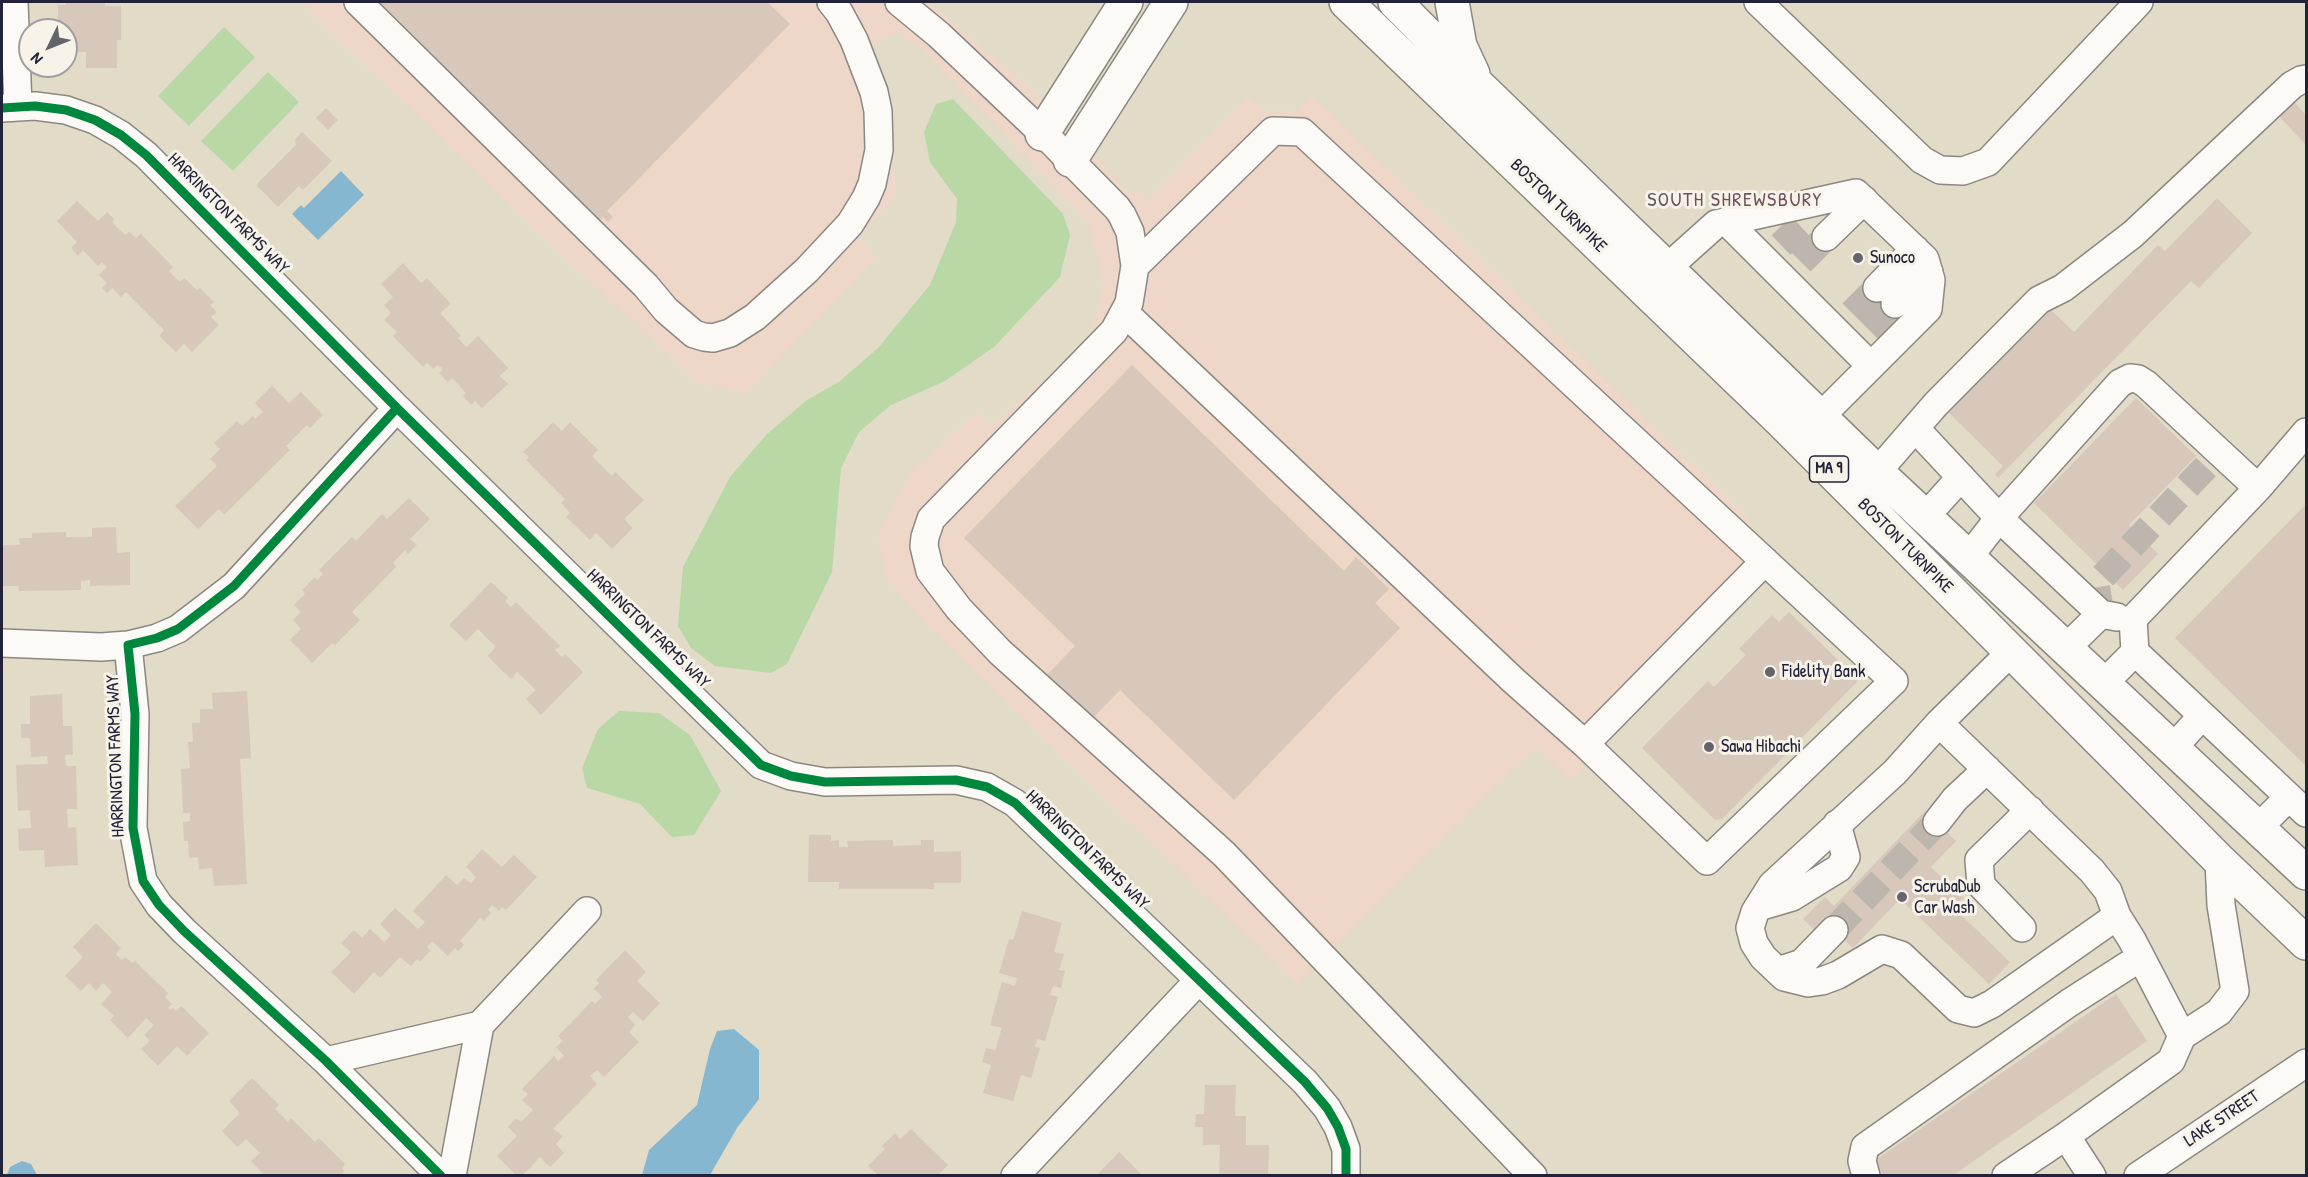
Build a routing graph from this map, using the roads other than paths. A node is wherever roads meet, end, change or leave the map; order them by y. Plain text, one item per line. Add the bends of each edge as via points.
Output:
1 (14, 2) edge
2 (358, 2) edge
3 (833, 2) edge
4 (899, 2) edge
5 (1126, 2) edge
6 (1171, 2) edge
7 (1346, 2) edge
8 (1395, 2) edge
9 (1452, 2) edge
10 (1758, 2) edge
11 (2139, 2) edge
12 (2307, 79) edge
13 (1479, 86) junction
14 (10, 107) edge
15 (1042, 134) junction
16 (1070, 160) junction
17 (1828, 199) junction
18 (1863, 201) junction
19 (1727, 222) junction
20 (1914, 249) junction
21 (1135, 266) junction
22 (1667, 268) junction
23 (1929, 272) junction
24 (1125, 313) junction
25 (1856, 337) junction
26 (397, 408) junction
27 (1820, 417) junction
28 (1915, 428) junction
29 (2307, 432) edge
30 (1877, 472) junction
31 (1961, 477) junction
32 (2258, 488) junction
33 (1925, 517) junction
34 (1999, 518) junction
35 (1968, 558) junction
36 (1765, 561) junction
37 (2101, 614) junction
38 (2133, 620) junction
39 (2, 643) edge
40 (128, 645) junction
41 (2066, 648) junction
42 (2011, 652) junction
43 (2135, 652) junction
44 (2103, 684) junction
45 (2202, 716) junction
46 (1940, 723) junction
47 (1585, 744) junction
48 (2172, 749) junction
49 (1987, 769) junction
50 (2298, 805) edge
51 (2030, 810) junction
52 (1936, 822) tunnel mouth
53 (2258, 828) junction
54 (2219, 860) junction
55 (2307, 873) edge
56 (586, 911) dead end
57 (2117, 916) junction
58 (2022, 928) dead end
59 (1834, 930) tunnel mouth
60 (2307, 944) edge
61 (2141, 957) junction
62 (1778, 971) junction
63 (1199, 980) junction
64 (480, 1025) junction
65 (2182, 1036) junction
66 (326, 1061) junction
67 (2307, 1063) edge
68 (2066, 1136) junction
69 (441, 1176) edge
70 (452, 1176) edge
71 (1015, 1176) edge
72 (1346, 1176) edge
73 (1533, 1176) edge
74 (1866, 1176) edge
75 (2006, 1176) edge
76 (2092, 1176) edge
77 (2138, 1176) edge

1 - 14 street
2 - 3 street via 666,310 694,334 713,338 730,333 755,317 807,270 850,224 872,184 879,150 874,92 854,40
4 - 15 street via 920,17
5 - 15 highway
6 - 16 highway
7 - 42 highway, BOSTON TURNPIKE / MA 9 via 1780,420
8 - 13 highway, BOSTON TURNPIKE / MA 9
9 - 13 highway via 1461,46
10 - 11 street via 1922,160 1940,170 1963,171 1988,162
12 - 28 street via 2292,85 2133,234 2063,288 2039,300
13 - 22 highway, BOSTON TURNPIKE / MA 9
14 - 26 street, HARRINGTON FARMS WAY via 51,107 81,114 130,142
15 - 16 street
16 - 21 street via 1122,215 1132,241
17 - 18 street via 1856,193
17 - 18 street via 1817,228
17 - 19 street
18 - 20 street
19 - 22 street via 1716,225
19 - 25 street via 1783,262
20 - 23 street via 1925,259
20 - 23 street via 1886,296
21 - 24 street via 1132,295
21 - 36 street via 1274,131 1302,132
22 - 27 highway, BOSTON TURNPIKE / MA 9
23 - 25 street via 1928,309
24 - 47 street
24 - 73 street via 1105,342 932,519 924,546 930,571 1000,652 1224,854
25 - 27 street
26 - 40 street via 234,586 178,629
26 - 63 street, HARRINGTON FARMS WAY via 761,765 790,776 825,782 956,780 1002,794
27 - 30 highway, BOSTON TURNPIKE / MA 9
28 - 30 street
28 - 31 street
29 - 32 street
30 - 33 highway, BOSTON TURNPIKE / MA 9
31 - 33 street
31 - 34 street
32 - 34 street via 2145,384 2130,378 2120,383
32 - 38 street
33 - 35 highway, BOSTON TURNPIKE / MA 9
34 - 35 street
34 - 37 street
35 - 41 highway, BOSTON TURNPIKE / MA 9
36 - 47 street
36 - 47 street via 1894,681 1707,861
37 - 38 street
37 - 41 street
38 - 43 street
39 - 40 street
40 - 66 street, HARRINGTON FARMS WAY via 135,714 133,828 147,888 184,931
41 - 44 highway, BOSTON TURNPIKE / MA 9
42 - 46 street
42 - 54 highway, BOSTON TURNPIKE / MA 9
43 - 44 street
43 - 45 street
44 - 48 highway, BOSTON TURNPIKE / MA 9
45 - 48 street
45 - 50 street
46 - 49 street
46 - 62 street via 1895,772 1772,885 1750,928 1763,957
48 - 53 highway, BOSTON TURNPIKE / MA 9
49 - 51 street
49 - 52 street
50 - 53 street
51 - 57 street via 2092,871 2108,891
51 - 58 street via 1979,860 1981,885
53 - 55 highway, BOSTON TURNPIKE / MA 9
54 - 60 highway, BOSTON TURNPIKE / MA 9
54 - 65 street via 2221,905 2235,990 2219,1012
56 - 64 street
57 - 61 street
57 - 62 street via 1974,1013 1958,1009 1901,956 1882,949 1822,981 1808,983
59 - 62 street via 1802,963
61 - 65 street
61 - 74 street via 2068,1003 1865,1147 1862,1161
63 - 71 street
63 - 72 street, HARRINGTON FARMS WAY via 1289,1065 1327,1108 1346,1149
64 - 66 street
64 - 70 street
65 - 68 street via 2171,1061
66 - 69 street, HARRINGTON FARMS WAY
67 - 77 street, LAKE STREET
68 - 75 street
68 - 76 street

